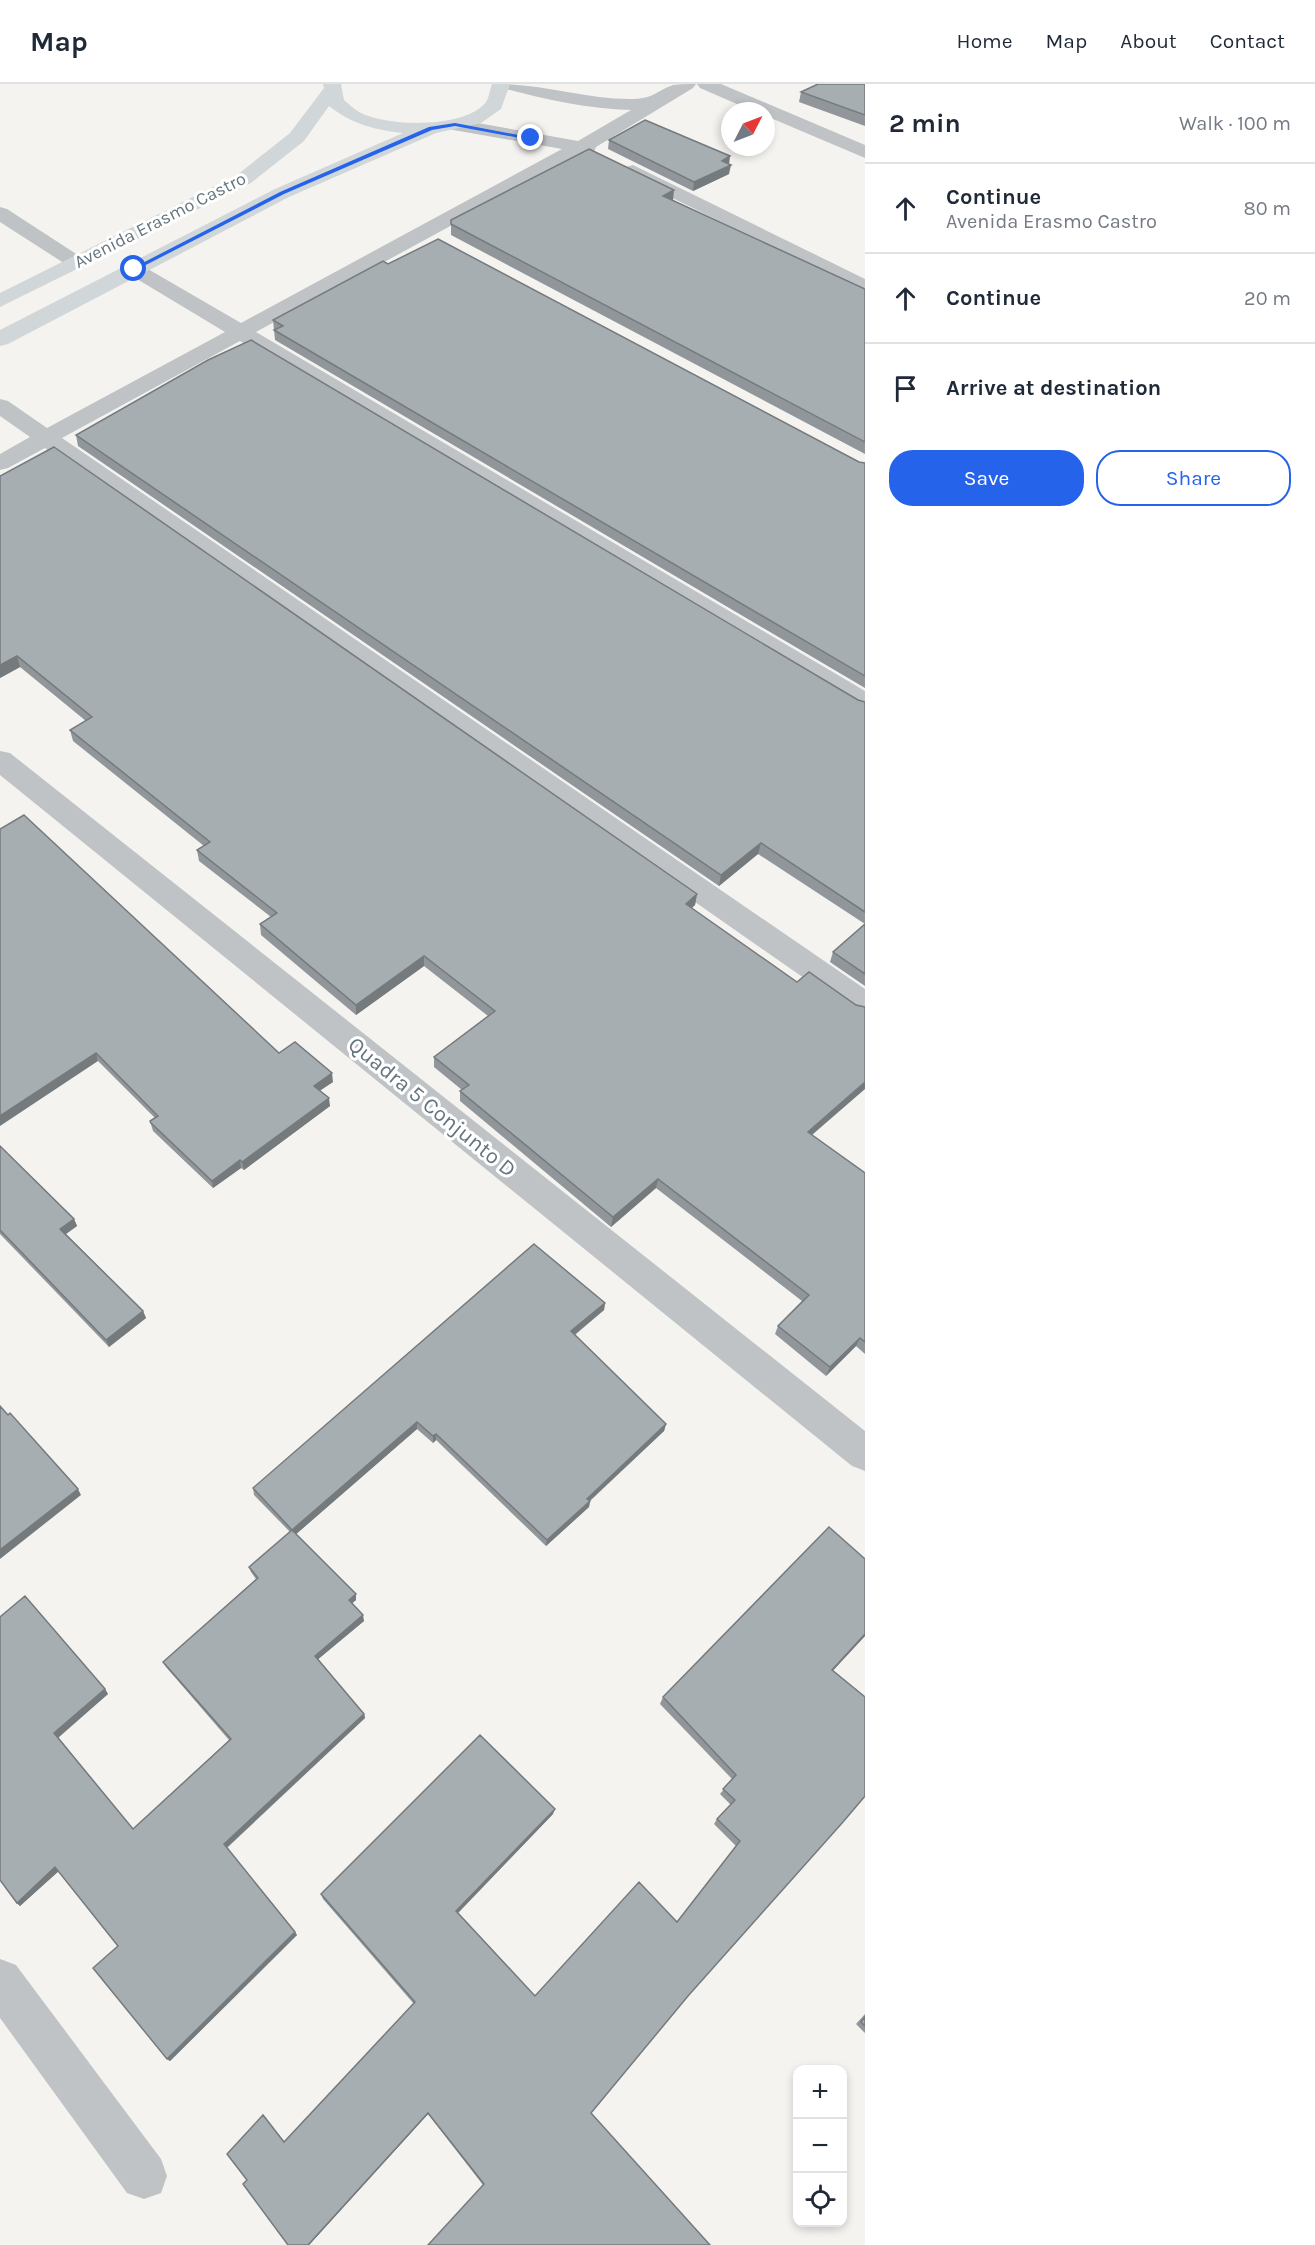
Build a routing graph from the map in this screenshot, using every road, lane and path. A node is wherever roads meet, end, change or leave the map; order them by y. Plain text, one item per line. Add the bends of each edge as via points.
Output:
1 (501, 84) edge
2 (508, 84) edge
3 (687, 84) edge
4 (706, 84) edge
5 (331, 88) edge
6 (655, 103) junction
7 (455, 125) junction
8 (431, 128) junction
9 (583, 146) junction
10 (865, 152) edge
11 (0, 213) edge
12 (426, 232) junction
13 (446, 243) edge
14 (77, 263) junction
15 (134, 269) junction
16 (865, 287) edge
17 (0, 302) edge
18 (241, 333) junction
19 (0, 339) edge
20 (0, 406) edge
21 (48, 438) junction
22 (0, 463) edge
23 (865, 703) edge
24 (0, 760) edge
25 (865, 1005) edge
26 (865, 1454) edge
27 (0, 1981) edge
28 (144, 2176) dead end

1 - 7 main road via 502,95 494,107
2 - 6 street via 581,102 625,106
3 - 6 street
4 - 10 street
5 - 8 main road via 336,105 352,116 401,129
5 - 14 main road, Avenida Erasmo Castro via 297,137 244,179
6 - 9 street
7 - 8 main road
7 - 9 street
8 - 15 main road, Avenida Erasmo Castro via 282,193
9 - 12 street
9 - 16 street
11 - 14 street
12 - 13 street
12 - 18 street
14 - 17 main road, Avenida Erasmo Castro
15 - 18 street
15 - 19 main road, Avenida Erasmo Castro
18 - 21 street
18 - 23 street
20 - 21 street
21 - 22 street
21 - 25 street
24 - 26 street, Quadra 5 Conjunto D
27 - 28 street

